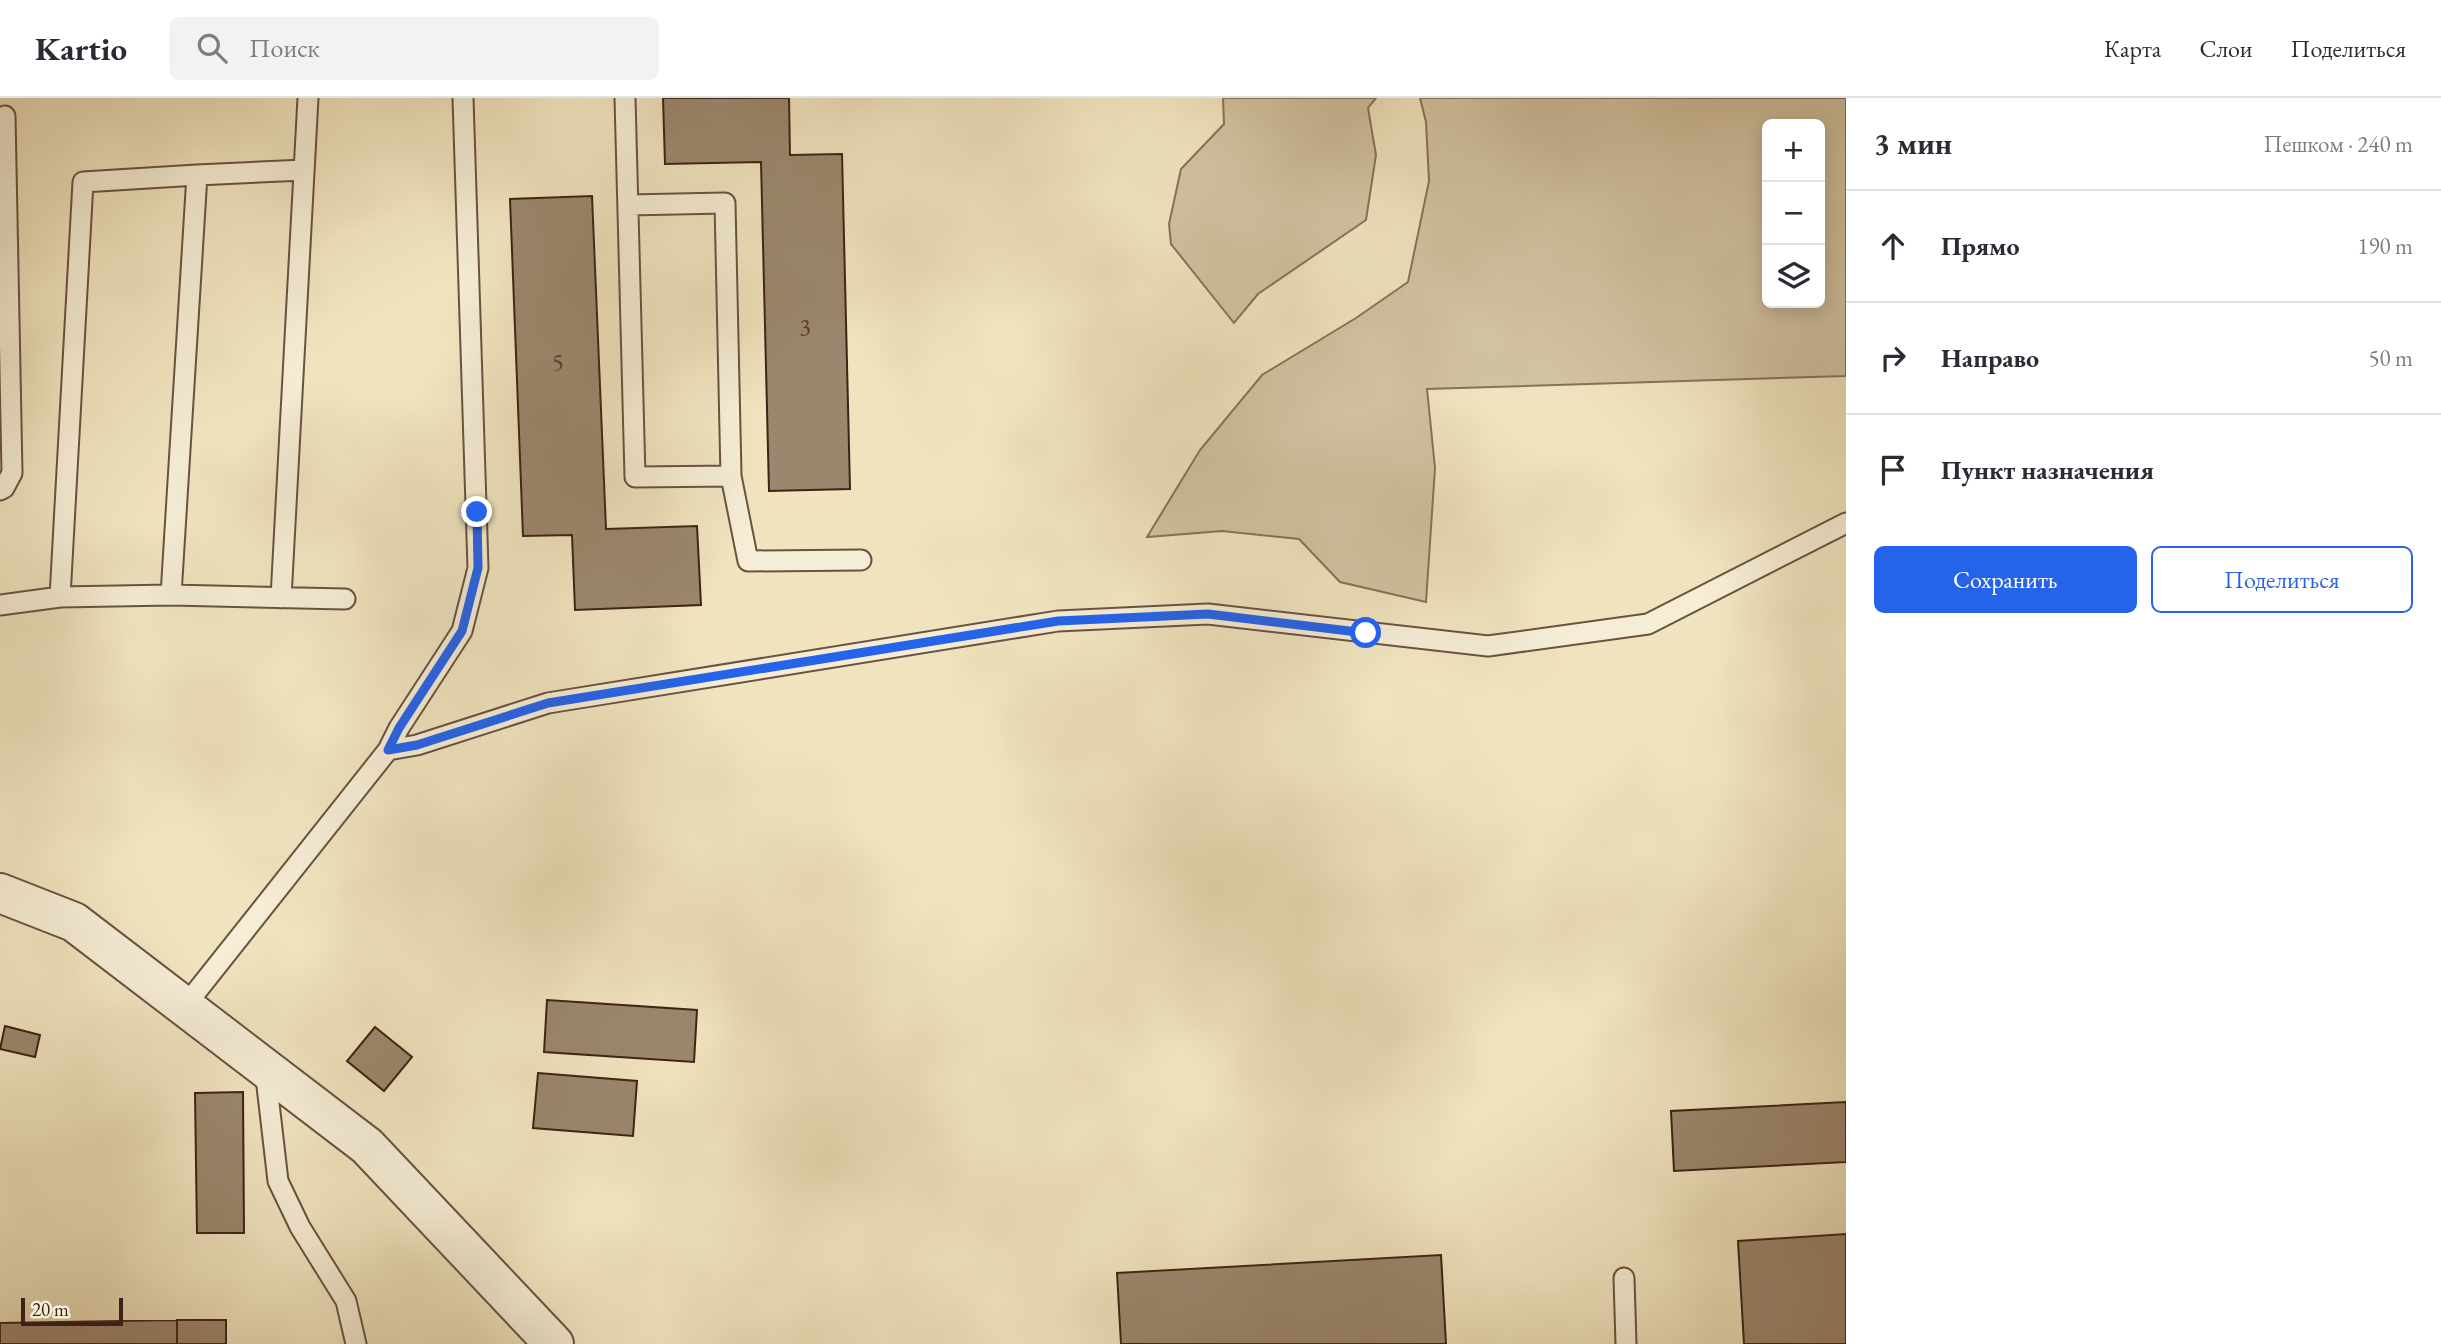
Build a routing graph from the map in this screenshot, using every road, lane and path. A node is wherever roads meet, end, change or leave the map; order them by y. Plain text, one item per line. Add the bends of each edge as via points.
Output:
1 (308, 98) edge
2 (463, 98) edge
3 (625, 98) edge
4 (5, 116) dead end
5 (304, 170) junction
6 (197, 175) junction
7 (628, 205) junction
8 (731, 476) junction
9 (0, 490) edge
10 (1846, 523) edge
11 (861, 560) dead end
12 (171, 595) junction
13 (60, 597) junction
14 (281, 598) junction
15 (345, 599) dead end
16 (0, 606) edge
17 (388, 750) junction
18 (0, 893) edge
19 (185, 1006) junction
20 (265, 1068) junction
21 (1623, 1278) dead end
22 (356, 1344) edge
23 (554, 1344) edge
24 (1626, 1344) edge

1 - 5 lane
2 - 17 lane via 478,568 462,631
3 - 7 lane
4 - 9 lane via 12,473
5 - 6 lane
5 - 14 lane
6 - 12 lane
6 - 13 lane via 83,182
7 - 8 lane via 635,477
7 - 8 lane via 725,202
8 - 11 lane via 748,561
10 - 17 lane via 1648,624 1488,646 1208,614 1058,621 548,703
12 - 13 lane
12 - 14 lane
13 - 16 lane
14 - 15 lane
17 - 19 lane
18 - 19 street via 74,922
19 - 20 street
20 - 22 lane via 278,1181 300,1227 346,1301
20 - 23 street via 367,1146
21 - 24 lane

